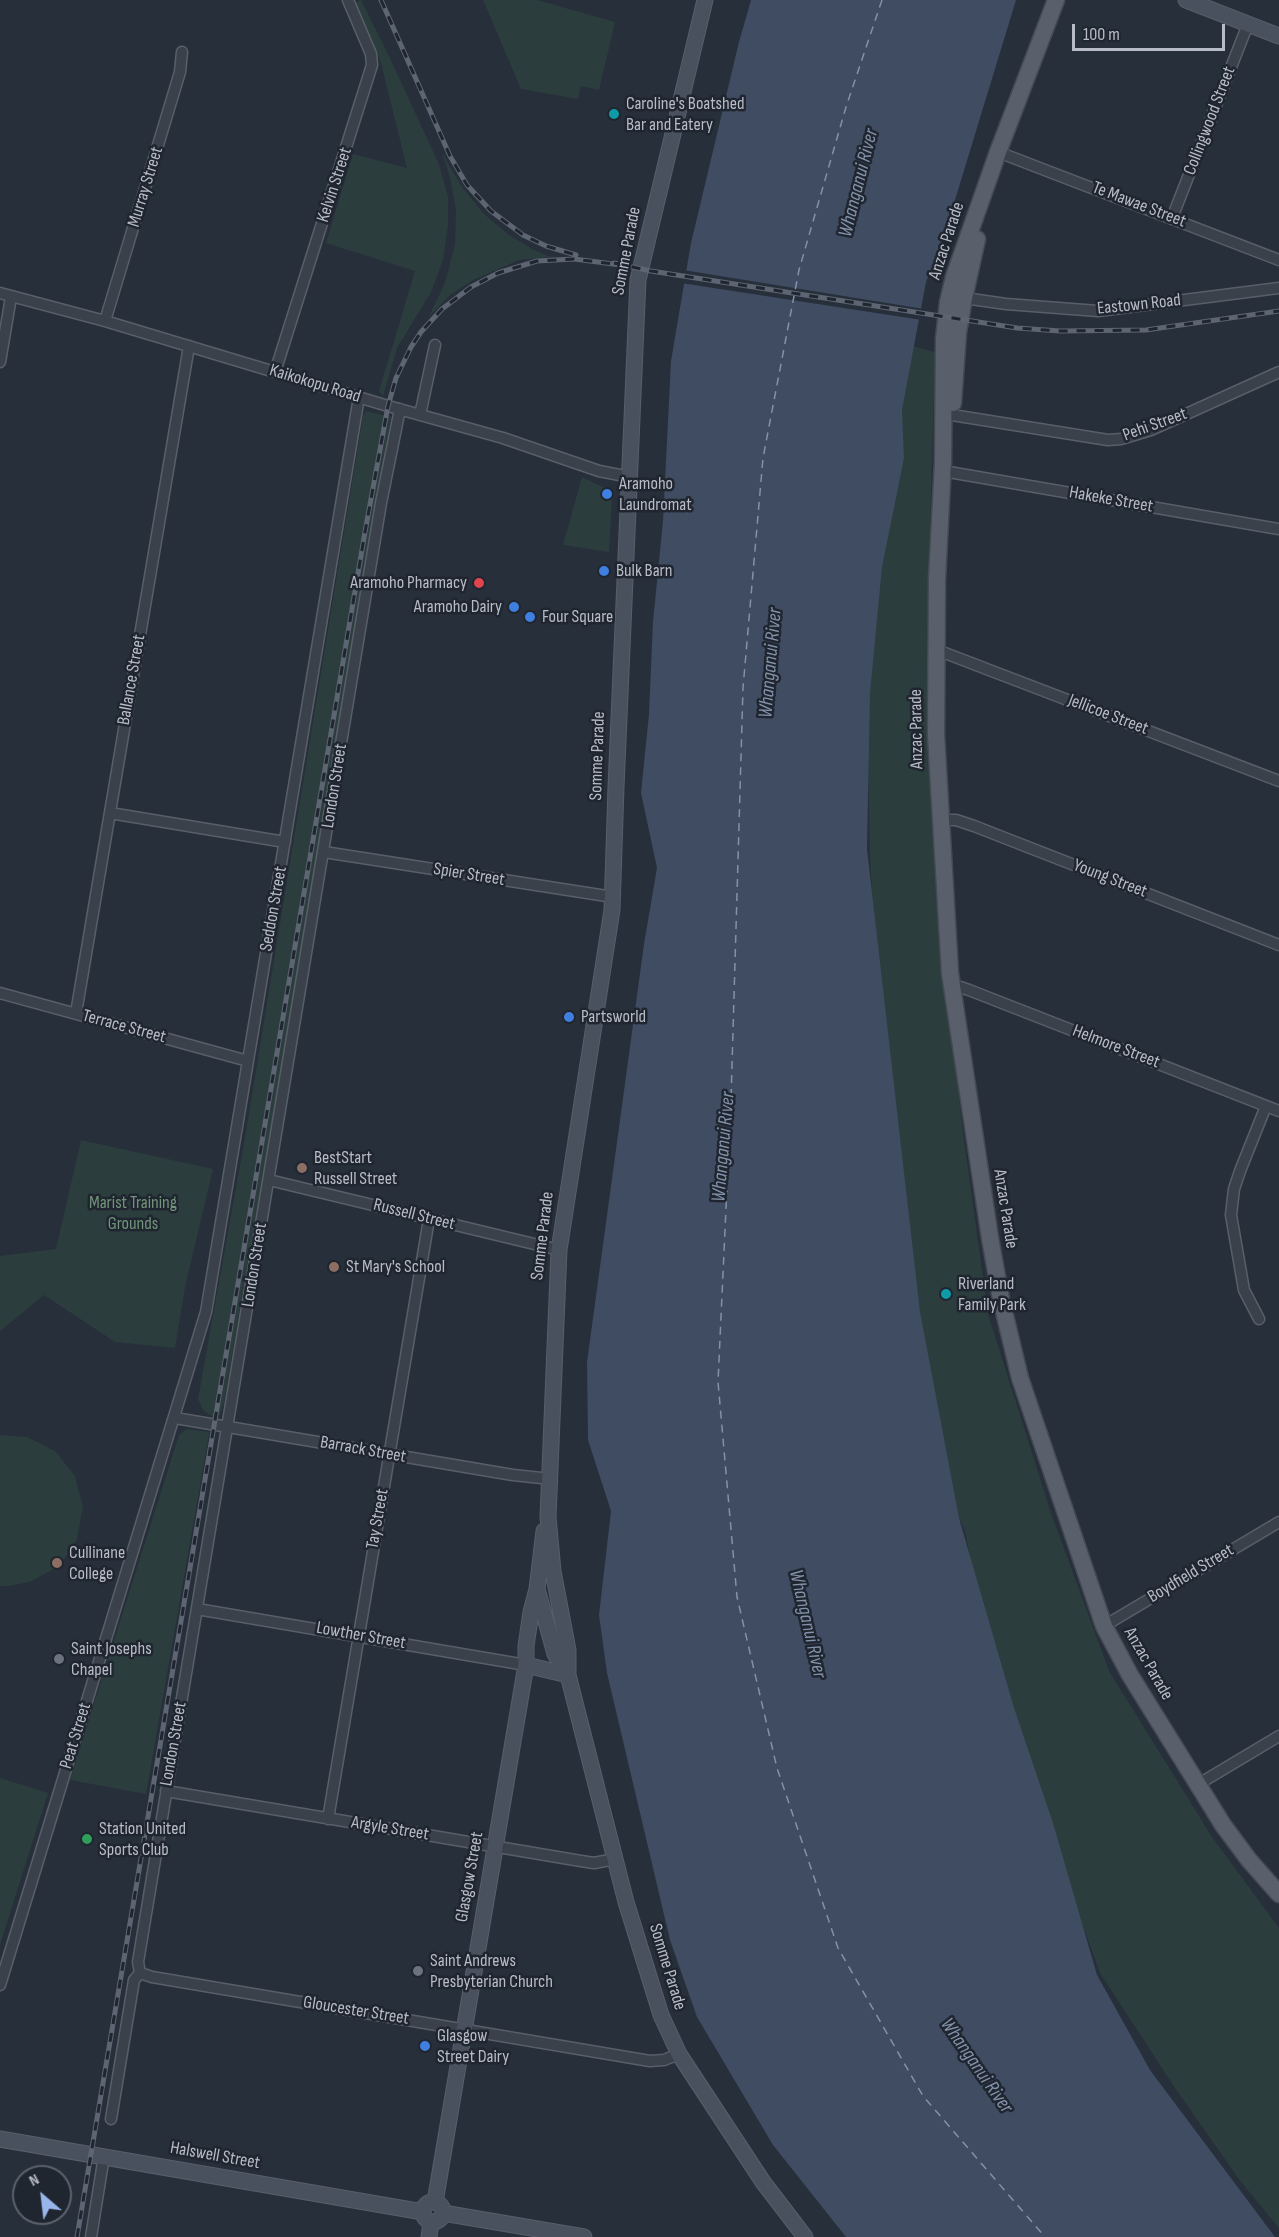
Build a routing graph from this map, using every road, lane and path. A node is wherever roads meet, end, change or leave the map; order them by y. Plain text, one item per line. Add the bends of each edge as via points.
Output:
1 (348, 0) edge
2 (705, 0) edge
3 (1056, 0) edge
4 (1186, 0) edge
5 (1210, 4) edge
6 (1248, 24) junction
7 (1279, 36) edge
8 (182, 52) dead end
9 (998, 152) junction
10 (991, 176) junction
11 (1172, 218) junction
12 (1279, 260) edge
13 (1279, 288) edge
14 (5, 295) edge
15 (964, 298) junction
16 (105, 321) junction
17 (435, 345) dead end
18 (189, 346) junction
19 (0, 362) edge
20 (275, 372) junction
21 (1279, 372) edge
22 (359, 397) junction
23 (400, 409) junction
24 (420, 415) junction
25 (952, 415) junction
26 (943, 467) junction
27 (630, 477) junction
28 (1279, 529) edge
29 (937, 650) junction
30 (1279, 781) edge
31 (110, 813) junction
32 (940, 820) junction
33 (285, 842) junction
34 (324, 852) junction
35 (613, 897) junction
36 (1279, 945) edge
37 (952, 989) junction
38 (0, 993) edge
39 (76, 1013) junction
40 (248, 1061) junction
41 (1266, 1106) junction
42 (1279, 1111) edge
43 (269, 1180) junction
44 (429, 1219) junction
45 (559, 1250) junction
46 (1259, 1319) dead end
47 (175, 1418) junction
48 (228, 1427) junction
49 (389, 1454) junction
50 (551, 1479) junction
51 (548, 1517) junction
52 (1279, 1522) edge
53 (553, 1571) junction
54 (537, 1589) junction
55 (197, 1609) junction
56 (544, 1619) junction
57 (1104, 1626) junction
58 (358, 1636) junction
59 (526, 1665) junction
60 (568, 1675) junction
61 (1279, 1736) edge
62 (1197, 1785) junction
63 (166, 1791) junction
64 (328, 1819) junction
65 (495, 1846) junction
66 (615, 1859) junction
67 (1279, 1894) edge
68 (140, 1973) junction
69 (0, 1985) edge
70 (464, 2029) junction
71 (679, 2054) junction
72 (111, 2119) dead end
73 (0, 2139) edge
74 (104, 2156) junction
75 (432, 2217) edge
76 (91, 2237) edge
77 (584, 2237) edge
78 (805, 2237) edge

1 - 20 street, Kelvin Street via 372,65
2 - 27 main road, Somme Parade via 638,280
3 - 9 main road, Anzac Parade
4 - 5 main road
5 - 6 main road
6 - 7 main road
6 - 11 street, Collingwood Street
8 - 16 street, Murray Street via 180,72
9 - 10 main road, Anzac Parade
9 - 11 street, Te Mawae Street
10 - 15 main road, Anzac Parade
10 - 26 main road, Anzac Parade via 948,302
11 - 12 street, Te Mawae Street
13 - 15 street, Eastown Road via 1098,311
14 - 16 street, Kaikokopu Road
14 - 19 street
15 - 25 main road, Anzac Parade
16 - 18 street, Kaikokopu Road
17 - 24 street
18 - 20 street, Kaikokopu Road
18 - 31 street, Ballance Street
20 - 22 street, Kaikokopu Road
21 - 25 street, Pehi Street via 1122,440
22 - 23 street, Kaikokopu Road
22 - 33 street, Seddon Street
23 - 24 street, Kaikokopu Road
23 - 34 street, London Street
24 - 27 street, Kaikokopu Road
25 - 26 main road, Anzac Parade
26 - 28 street, Hakeke Street
26 - 29 main road, Anzac Parade
27 - 35 main road, Somme Parade
29 - 30 street, Jellicoe Street
29 - 32 main road, Anzac Parade
31 - 33 street
31 - 39 street, Ballance Street
32 - 36 street, Young Street via 974,826
32 - 37 main road, Anzac Parade
33 - 40 street, Seddon Street
34 - 35 street, Spier Street
34 - 43 street, London Street
35 - 45 main road, Somme Parade
37 - 41 street, Helmore Street via 969,990
37 - 57 main road, Anzac Parade via 1001,1299 1020,1378
38 - 39 street, Terrace Street
39 - 40 street, Terrace Street
40 - 47 street, Seddon Street via 211,1291
41 - 42 street, Helmore Street
41 - 46 street via 1234,1189 1231,1215 1244,1290
43 - 44 street, Russell Street
43 - 48 street, London Street
44 - 45 street, Russell Street
44 - 49 street, Tay Street
45 - 50 main road, Somme Parade
47 - 48 street, Barrack Street
47 - 69 street, Peat Street
48 - 49 street, Barrack Street
48 - 55 street, London Street
49 - 50 street, Barrack Street
49 - 58 street, Tay Street
50 - 51 main road, Somme Parade
51 - 53 main road, Somme Parade
51 - 54 main road, Somme Parade
52 - 57 street, Boydfield Street
53 - 56 main road, Glasgow Street
53 - 60 main road, Somme Parade via 568,1650
54 - 56 main road, Somme Parade
54 - 59 main road, Glasgow Street
55 - 58 street, Lowther Street
55 - 63 street, London Street
56 - 59 main road, Glasgow Street
56 - 60 main road, Somme Parade via 555,1654
57 - 62 main road, Anzac Parade
58 - 59 street, Lowther Street
58 - 64 street, Tay Street
59 - 60 main road
59 - 65 main road, Glasgow Street
60 - 66 main road, Somme Parade
61 - 62 street
62 - 67 main road, Anzac Parade via 1234,1841
63 - 64 street, Argyle Street
63 - 68 street, London Street via 138,1962
64 - 65 street, Argyle Street
65 - 66 street, Argyle Street via 594,1863
65 - 70 main road, Glasgow Street
66 - 71 main road, Somme Parade via 661,2015
68 - 70 street, Gloucester Street
68 - 72 street, London Street via 134,1980
70 - 71 street, Gloucester Street via 650,2061
70 - 75 main road, Glasgow Street
71 - 78 main road, Somme Parade via 763,2182
73 - 74 main road, Halswell Street
74 - 75 main road, Halswell Street
74 - 76 street
75 - 77 main road, Halswell Street

